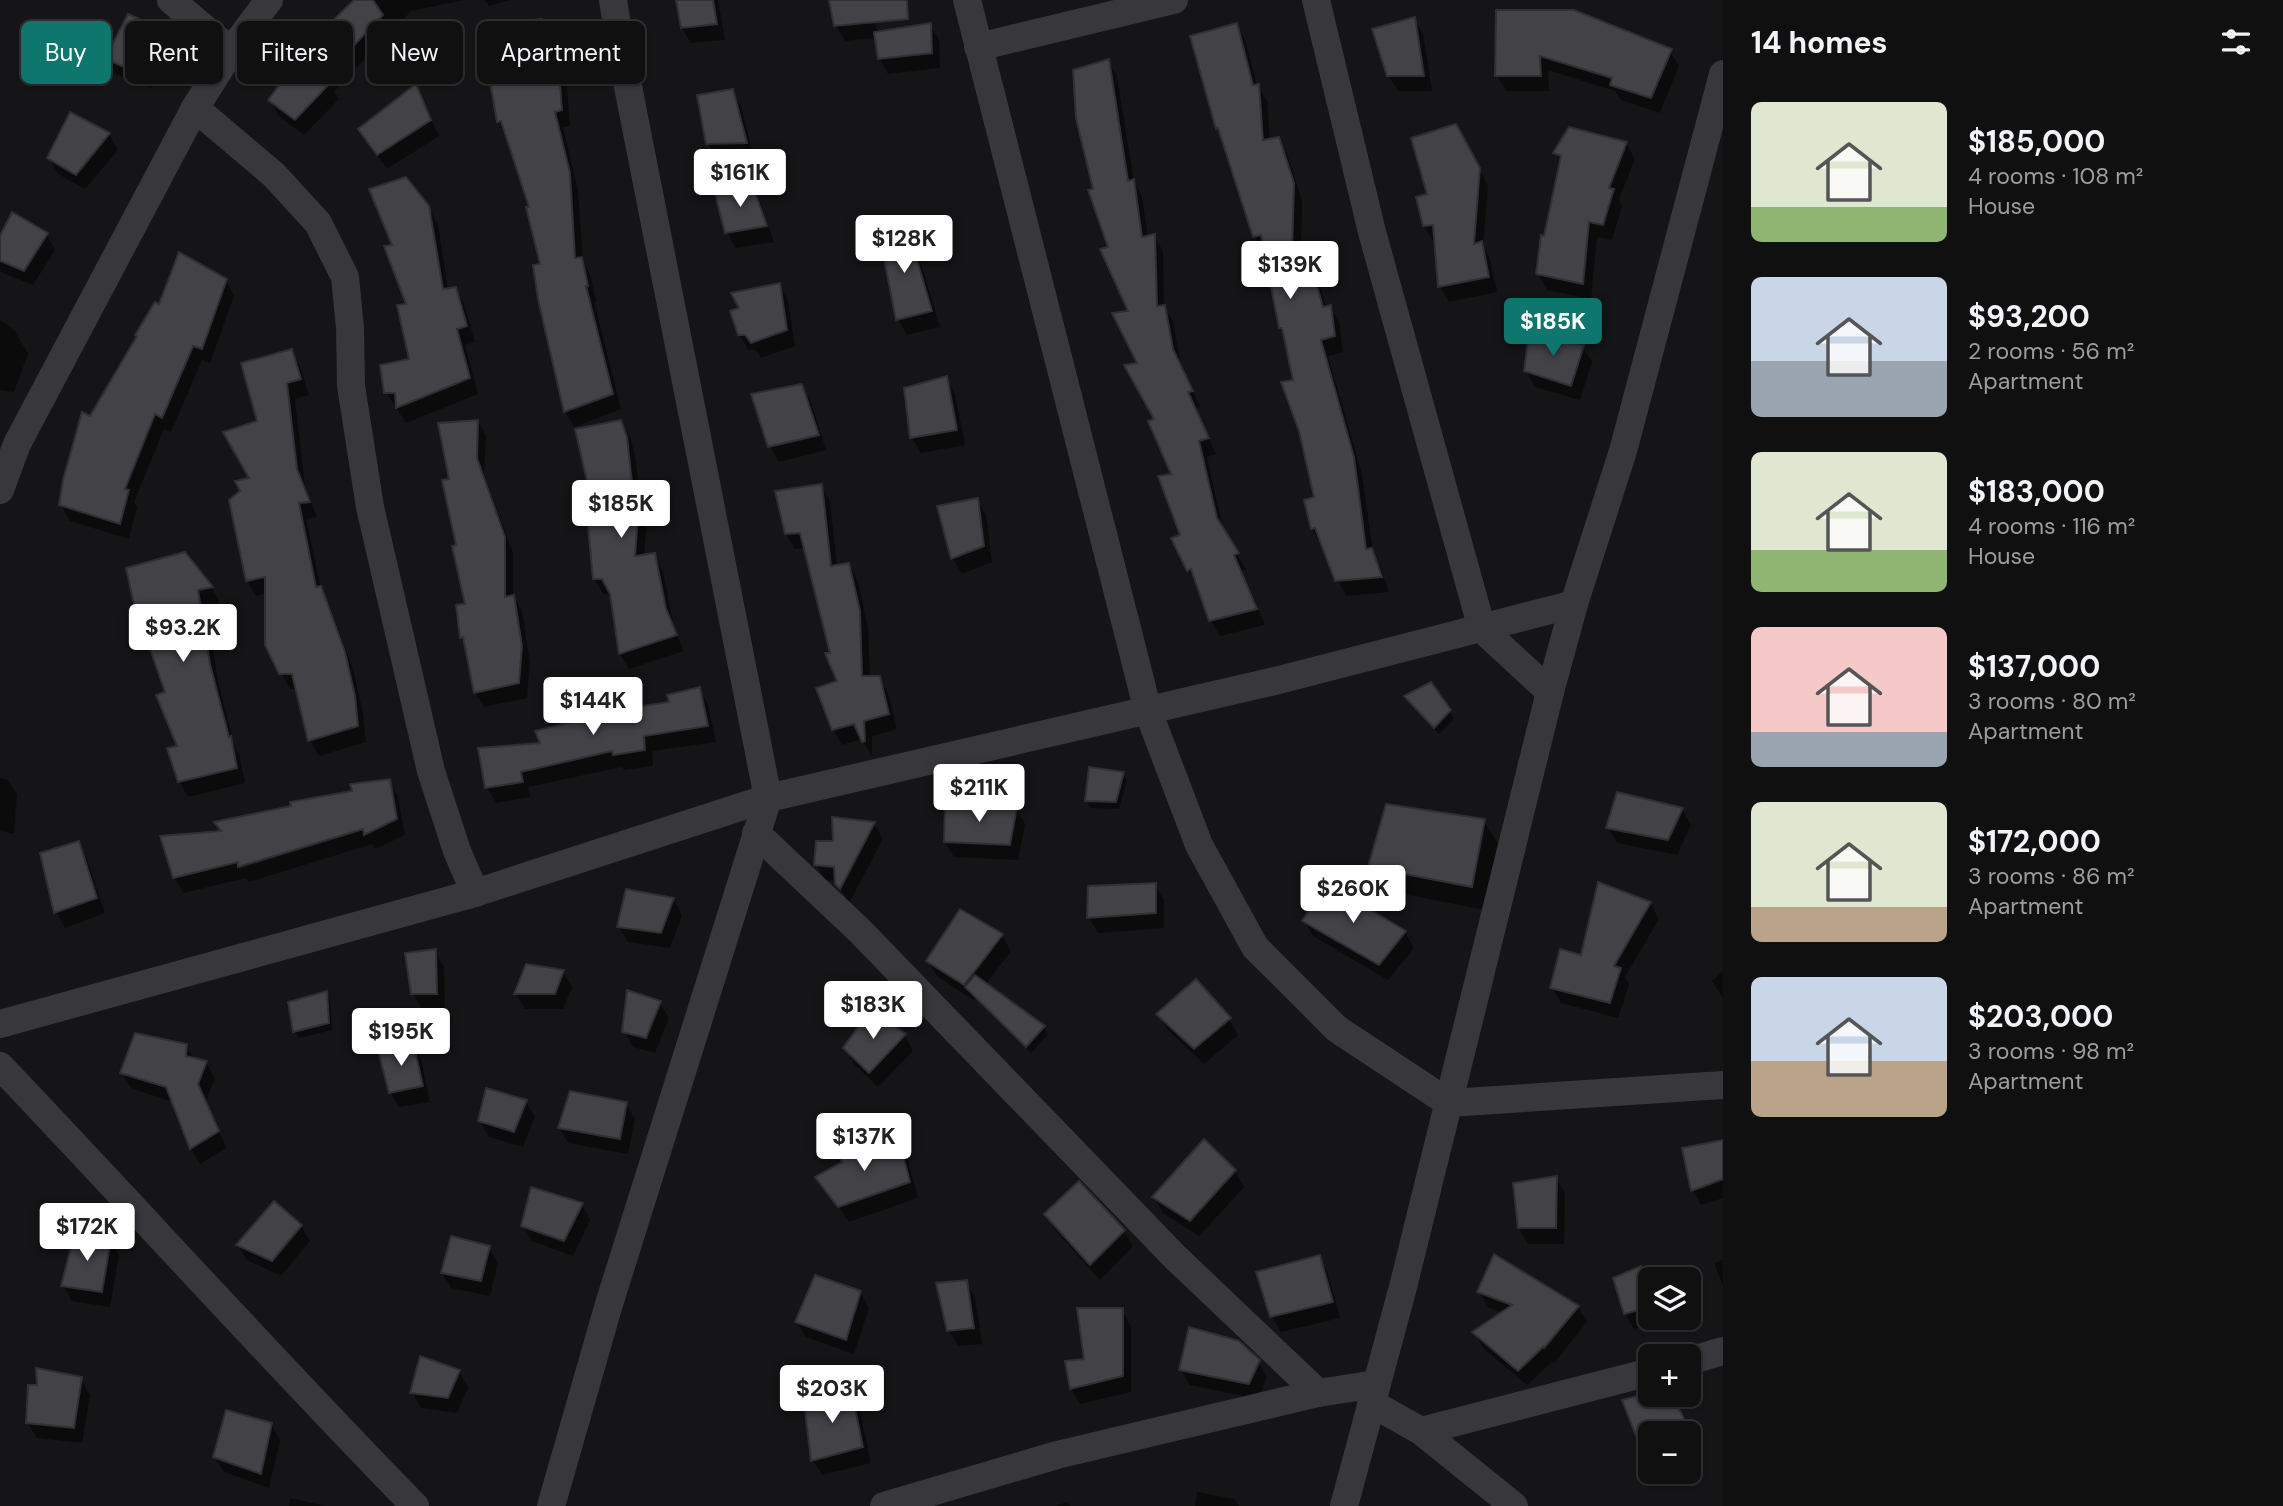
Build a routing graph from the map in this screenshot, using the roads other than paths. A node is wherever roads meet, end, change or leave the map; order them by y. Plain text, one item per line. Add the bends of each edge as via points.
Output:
1 (171, 0) edge
2 (269, 0) edge
3 (613, 0) edge
4 (967, 0) edge
5 (1174, 0) edge
6 (1316, 0) edge
7 (978, 47) junction
8 (232, 51) junction
9 (1723, 74) edge
10 (195, 108) junction
11 (0, 491) edge
12 (1574, 604) junction
13 (1482, 629) junction
14 (1550, 692) junction
15 (1148, 711) junction
16 (768, 798) junction
17 (757, 833) junction
18 (475, 893) junction
19 (0, 1024) edge
20 (0, 1066) edge
21 (1723, 1085) edge
22 (1449, 1103) junction
23 (1723, 1351) edge
24 (1701, 1357) edge
25 (1638, 1374) edge
26 (1318, 1392) junction
27 (1374, 1393) junction
28 (1421, 1431) junction
29 (415, 1506) edge
30 (551, 1506) edge
31 (884, 1506) edge
32 (1344, 1506) edge
33 (1514, 1506) edge

1 - 8 street
2 - 8 street
3 - 16 street
4 - 7 street
5 - 7 street
6 - 13 street via 1376,246
7 - 15 street
8 - 10 street
9 - 12 street via 1623,451
10 - 11 street via 17,444
10 - 18 street via 274,175 318,223 345,276 351,386 370,507 431,771
12 - 13 street
12 - 14 street
13 - 14 street
13 - 15 street
14 - 22 street
15 - 16 street
15 - 22 street via 1199,845 1255,947 1337,1029
16 - 17 street
16 - 18 street
17 - 26 street via 860,931 1175,1257
17 - 30 street via 609,1304
18 - 19 street
20 - 29 street
21 - 22 street
22 - 27 street
23 - 24 street
25 - 28 street
26 - 27 street
26 - 31 street via 1057,1455
27 - 28 street
27 - 32 street
28 - 33 street

